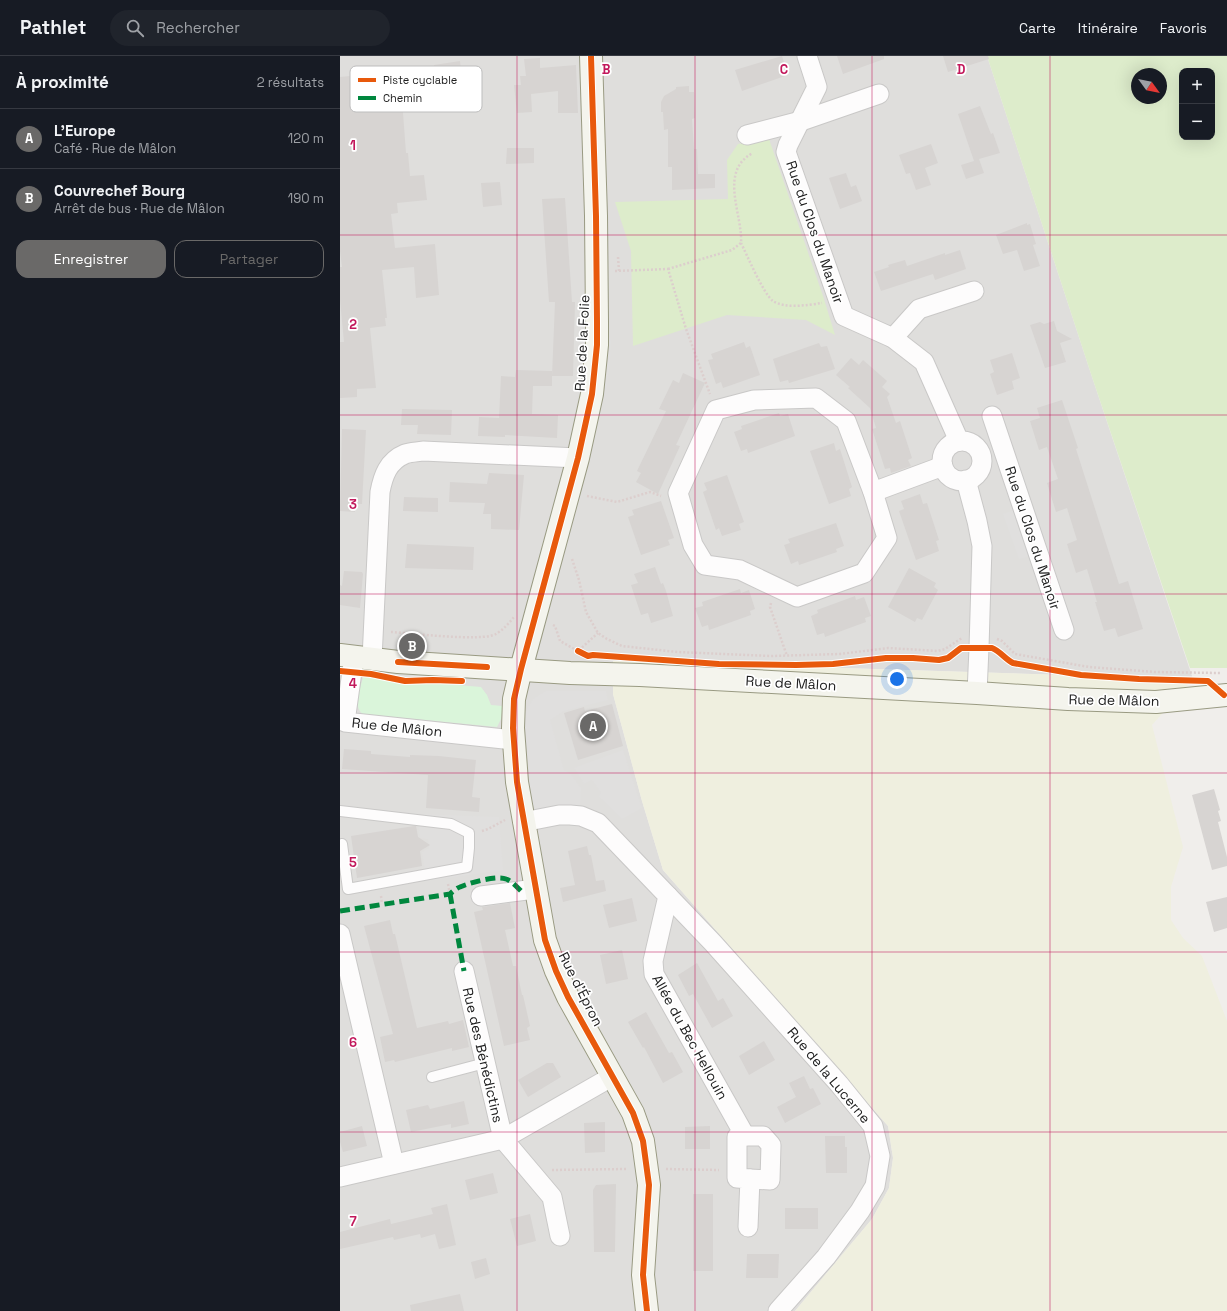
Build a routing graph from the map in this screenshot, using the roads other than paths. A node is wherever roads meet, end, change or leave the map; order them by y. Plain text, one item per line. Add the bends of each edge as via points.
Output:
1 (592, 56) edge
2 (807, 56) edge
3 (879, 94) dead end
4 (801, 122) junction
5 (747, 135) dead end
6 (974, 291) dead end
7 (893, 338) junction
8 (992, 416) dead end
9 (959, 442) junction
10 (1003, 446) junction
11 (980, 453) junction
12 (578, 458) junction
13 (943, 466) junction
14 (966, 480) junction
15 (873, 492) junction
16 (1064, 630) dead end
17 (356, 657) edge
18 (521, 669) junction
19 (977, 693) junction
20 (1227, 695) edge
21 (514, 740) junction
22 (340, 810) edge
23 (523, 822) junction
24 (342, 844) dead end
25 (535, 889) junction
26 (481, 896) dead end
27 (668, 896) junction
28 (340, 934) edge
29 (464, 971) dead end
30 (485, 1063) junction
31 (613, 1076) junction
32 (432, 1077) dead end
33 (745, 1136) junction
34 (503, 1139) junction
35 (394, 1164) junction
36 (340, 1177) edge
37 (750, 1179) junction
38 (748, 1228) dead end
39 (560, 1236) dead end
40 (647, 1311) edge
41 (778, 1311) edge

1 - 12 street, Rue de la Folie via 597,345 592,394
2 - 4 street, Rue du Clos du Manoir via 817,87
3 - 4 street
4 - 5 street
4 - 7 street, Rue du Clos du Manoir via 786,152 844,316
6 - 7 street via 919,309
7 - 9 street, Rue du Clos du Manoir via 924,362
8 - 10 street, Rue du Clos du Manoir
9 - 11 street via 972,444
9 - 13 street via 944,453
10 - 11 street
10 - 16 street, Rue du Clos du Manoir
11 - 14 street, Rue du Clos du Manoir via 980,470 972,479
12 - 17 street via 423,451 405,453 394,461 382,479
12 - 18 street, Rue de la Folie
13 - 14 street via 945,472 954,479
13 - 15 street
14 - 19 street via 982,546
15 - 15 street via 887,538 864,574 797,597 740,570 705,566 693,545 678,493 716,410 754,400 816,398 846,421
17 - 18 street, Rue de Mâlon
17 - 21 street, Rue de Mâlon via 345,722
18 - 19 street, Rue de Mâlon
18 - 21 street, Rue d'Épron via 514,699
19 - 20 street, Rue de Mâlon via 1156,702
21 - 23 street, Rue d'Épron
22 - 24 lane via 451,824 469,833 467,867 348,889
23 - 25 street, Rue d'Épron
23 - 27 street via 570,815 581,816 598,824
25 - 26 street
25 - 31 street, Rue d'Épron via 545,940 556,971
27 - 33 street, Allée du Bec Hellouin via 653,961 654,974
27 - 41 street, Rue de la Lucerne via 714,943 829,1072 873,1126 880,1156 875,1186 826,1257
28 - 35 street
29 - 30 street, Rue des Bénédictins
30 - 32 lane
30 - 34 street, Rue des Bénédictins
31 - 34 street, Rue des Bénédictins
31 - 40 street, Rue d'Épron via 633,1113 643,1141 647,1168 649,1185 643,1275
33 - 37 street via 737,1137 737,1178
33 - 37 street via 763,1136 771,1145 770,1180
34 - 35 street, Rue des Bénédictins
34 - 39 street, Rue des Bénédictins via 552,1197
35 - 36 street, Rue des Bénédictins
37 - 38 street

